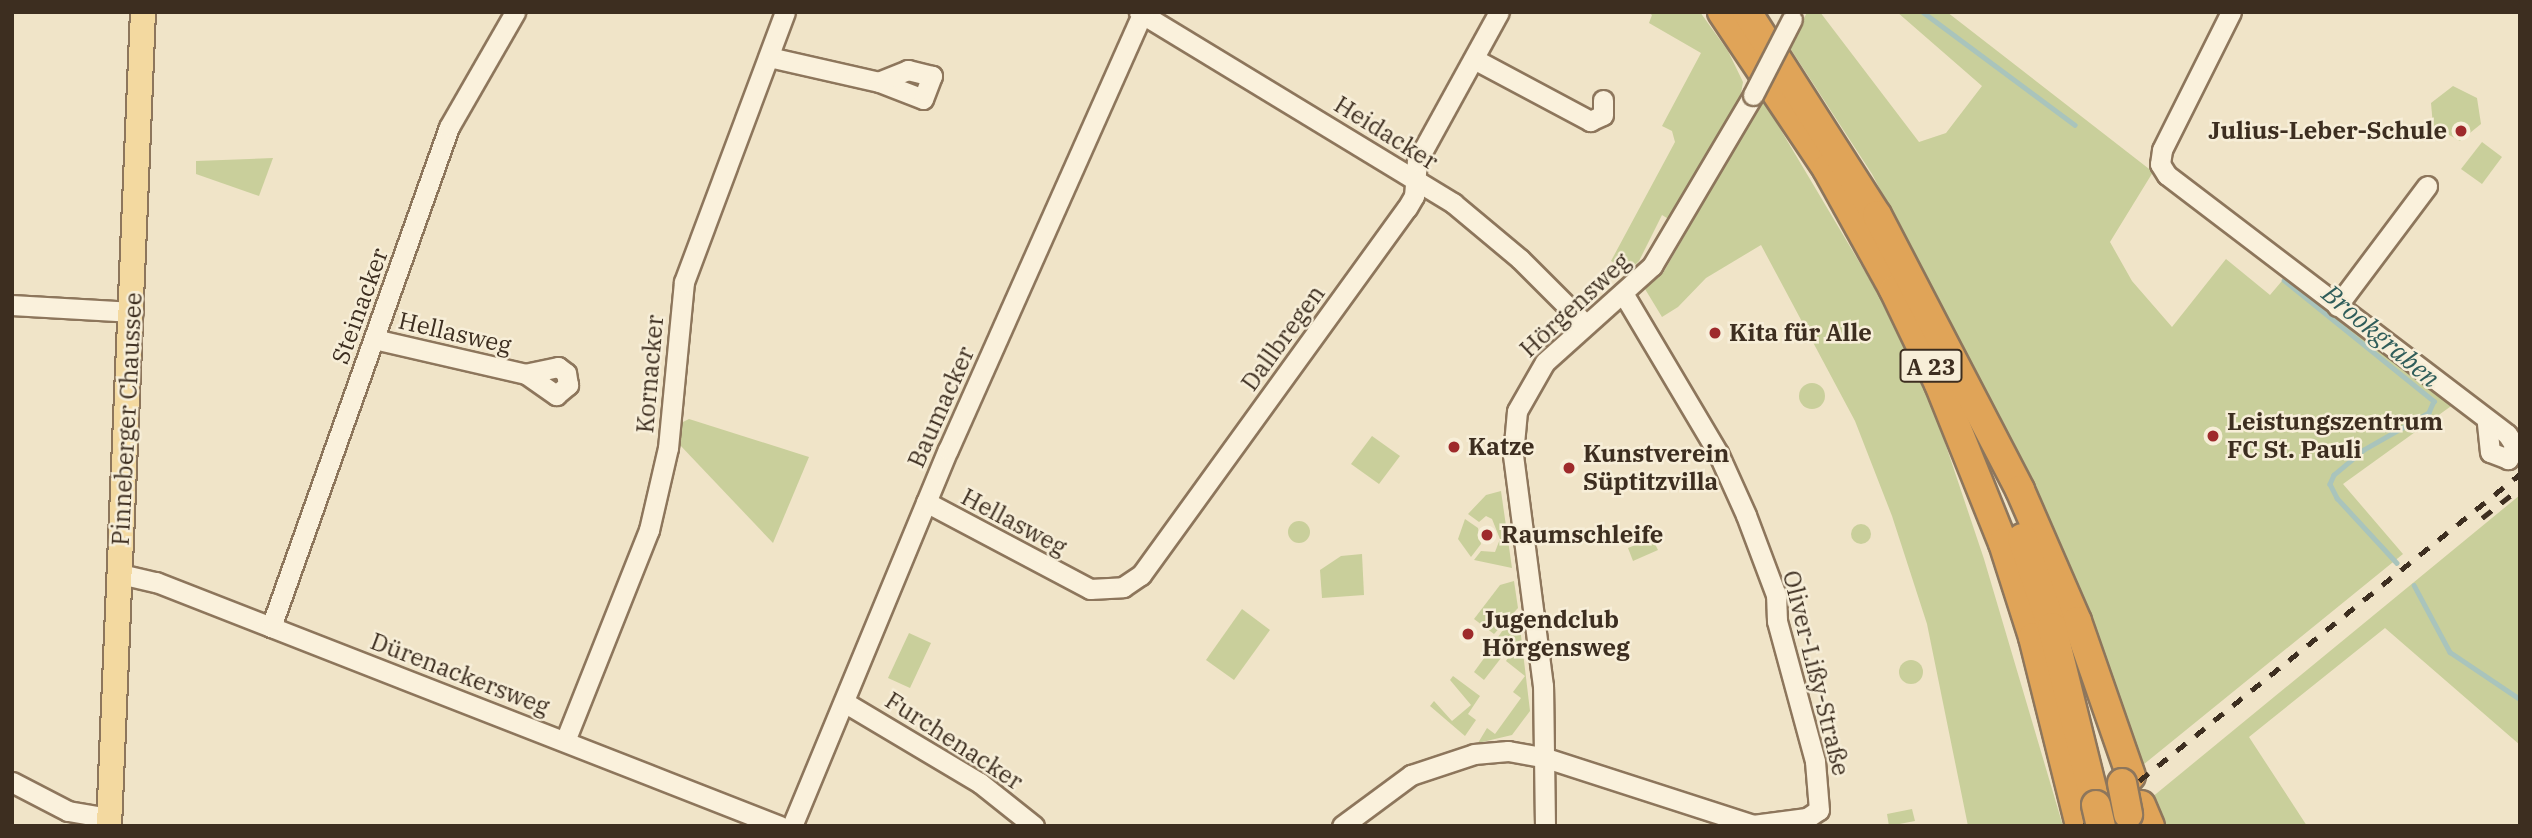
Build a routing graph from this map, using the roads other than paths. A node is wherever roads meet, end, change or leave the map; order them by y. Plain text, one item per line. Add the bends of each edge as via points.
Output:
1 (143, 12) edge
2 (514, 12) edge
3 (785, 12) edge
4 (1499, 12) edge
5 (1722, 12) edge
6 (1747, 12) edge
7 (2231, 12) edge
8 (1141, 13) edge
9 (1794, 16) edge
10 (769, 57) junction
11 (1474, 59) junction
12 (879, 82) dead end
13 (1603, 100) dead end
14 (1415, 179) junction
15 (2427, 186) dead end
16 (1625, 295) junction
17 (12, 305) edge
18 (2337, 306) junction
19 (132, 312) junction
20 (1586, 324) junction
21 (374, 340) junction
22 (526, 374) dead end
23 (1958, 377) junction
24 (2487, 422) dead end
25 (926, 502) junction
26 (120, 574) junction
27 (1079, 585) joint
28 (271, 627) junction
29 (844, 702) junction
30 (565, 741) junction
31 (1546, 758) junction
32 (12, 782) edge
33 (2137, 818) edge
34 (2089, 819) edge
35 (109, 822) edge
36 (780, 826) edge
37 (792, 826) edge
38 (1034, 826) edge
39 (1342, 826) edge
40 (1545, 826) edge

1 - 19 main road, Pinneberger Chaussee
2 - 21 street, Steinacker via 449,127
3 - 10 street, Kornacker
4 - 11 street, Dallbregen
5 - 34 highway, A 23 via 1827,169 1894,290 1939,384 2003,543
6 - 23 highway, A 23 via 1877,215
7 - 18 street via 2162,150 2160,164 2167,175
8 - 14 street, Heidacker
8 - 25 street, Baumacker
9 - 16 street, Hörgensweg, bridge via 1652,266
10 - 12 street
10 - 30 street, Kornacker via 684,282 668,448 649,530
11 - 13 street via 1591,121 1603,115
11 - 14 street, Dallbregen via 1417,161
14 - 20 street, Heidacker via 1453,203 1520,259
14 - 27 street, Dallbregen via 1407,208 1141,575 1113,590
15 - 18 street
16 - 20 street, Hörgensweg
16 - 31 street, Oliver-Lißy-Straße via 1718,453 1746,515 1776,595 1777,621 1802,705 1822,803 1812,816 1753,825
17 - 19 street
18 - 24 street
19 - 26 main road, Pinneberger Chaussee
20 - 31 street, Hörgensweg via 1534,374 1513,430 1536,621
21 - 22 street, Hellasweg
21 - 28 street, Steinacker
23 - 33 highway, bridge via 2020,489 2100,686
23 - 34 highway, A 23 via 2017,523 2052,627
25 - 27 street, Hellasweg
25 - 29 street, Baumacker
26 - 28 street, Dürenackersweg via 156,582
26 - 35 main road, Pinneberger Chaussee
28 - 30 street, Dürenackersweg
29 - 37 street, Baumacker
29 - 38 street, Furchenacker via 980,783
30 - 36 street, Dürenackersweg
31 - 39 street via 1508,751 1435,765 1391,787
31 - 40 street, Hörgensweg
32 - 35 street via 68,811

